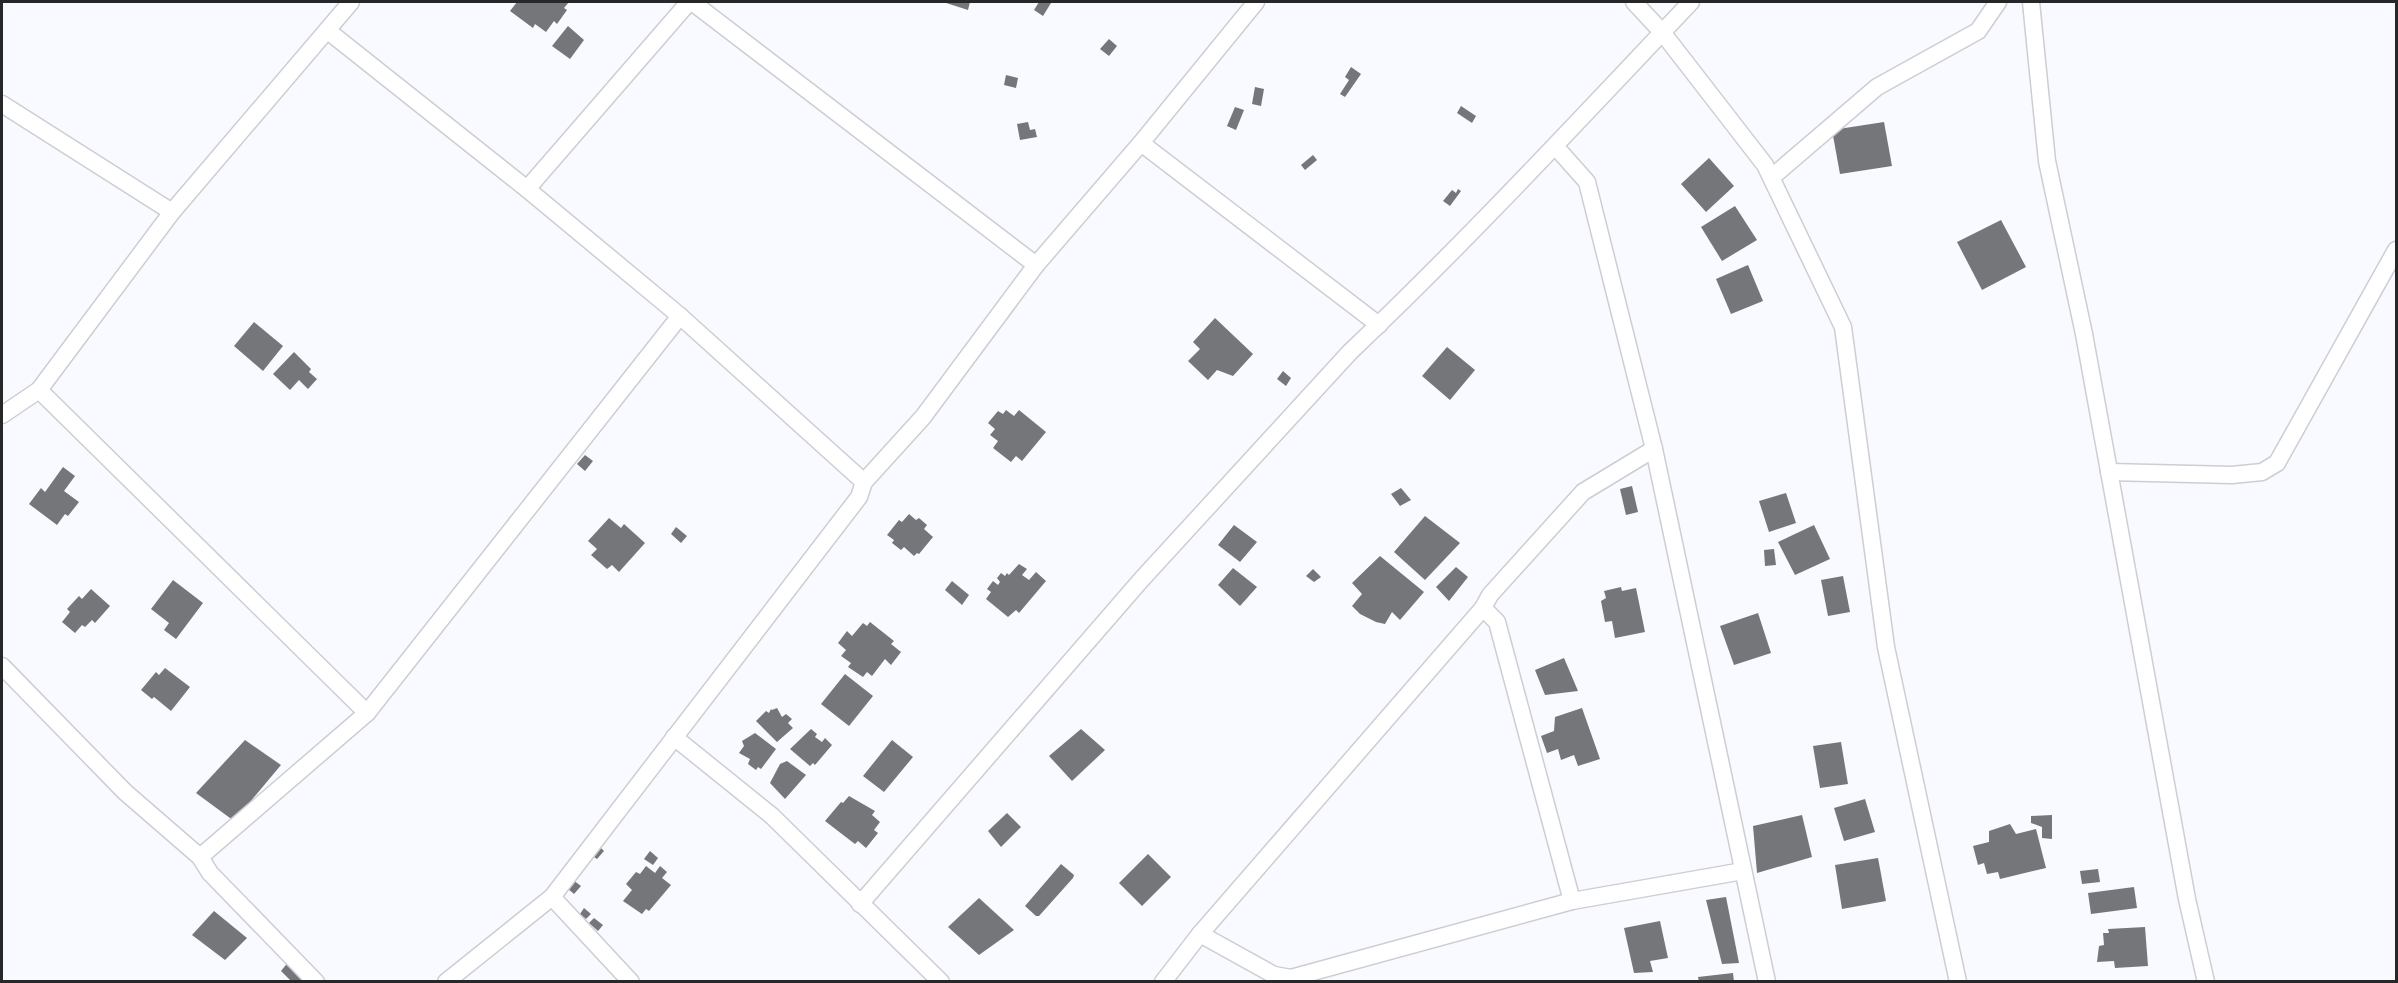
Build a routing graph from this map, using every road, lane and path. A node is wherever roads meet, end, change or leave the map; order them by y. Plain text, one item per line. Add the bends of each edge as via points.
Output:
1 (351, 2) edge
2 (691, 2) edge
3 (1256, 2) edge
4 (1634, 2) edge
5 (1691, 2) edge
6 (1998, 2) edge
7 (2031, 2) edge
8 (327, 31) junction
9 (1662, 32) junction
10 (2, 105) edge
11 (1141, 143) junction
12 (1556, 146) junction
13 (1772, 177) junction
14 (527, 189) junction
15 (172, 212) junction
16 (2397, 250) edge
17 (1036, 265) junction
18 (680, 316) junction
19 (1378, 325) junction
20 (39, 390) junction
21 (2, 415) edge
22 (1654, 449) junction
23 (2109, 472) junction
24 (864, 482) junction
25 (1483, 608) junction
26 (2, 666) edge
27 (368, 713) junction
28 (674, 737) junction
29 (200, 857) junction
30 (1743, 871) junction
31 (552, 897) junction
32 (1572, 901) junction
33 (860, 904) junction
34 (1200, 934) junction
35 (316, 981) edge
36 (446, 981) edge
37 (631, 981) edge
38 (941, 981) edge
39 (1163, 981) edge
40 (1767, 981) edge
41 (1958, 981) edge
42 (2206, 981) edge

1 - 8 street
2 - 14 street
2 - 17 street
3 - 11 street
4 - 9 street
5 - 9 street
6 - 13 street via 1978,31 1878,87
7 - 23 street via 2047,161
8 - 14 street
8 - 15 street
9 - 12 street
9 - 13 street
10 - 15 street
11 - 17 street
11 - 19 street
12 - 19 street
12 - 22 street via 1587,182
13 - 41 street via 1843,327 1886,647
14 - 18 street
15 - 20 street
16 - 23 street via 2277,463 2262,472 2232,475
17 - 24 street via 923,417
18 - 24 street
18 - 27 street
19 - 33 street via 1141,580
20 - 21 street
20 - 27 street
22 - 25 street via 1583,492 1490,595
22 - 30 street
23 - 42 street via 2187,899
24 - 28 street via 859,497
25 - 32 street via 1497,622
25 - 34 street
26 - 29 street via 125,792
27 - 29 street
28 - 31 street
28 - 33 street via 772,816
29 - 35 street via 210,873
30 - 32 street
30 - 40 street
31 - 36 street
31 - 37 street
32 - 34 street via 1291,978 1274,975
33 - 38 street
34 - 39 street

